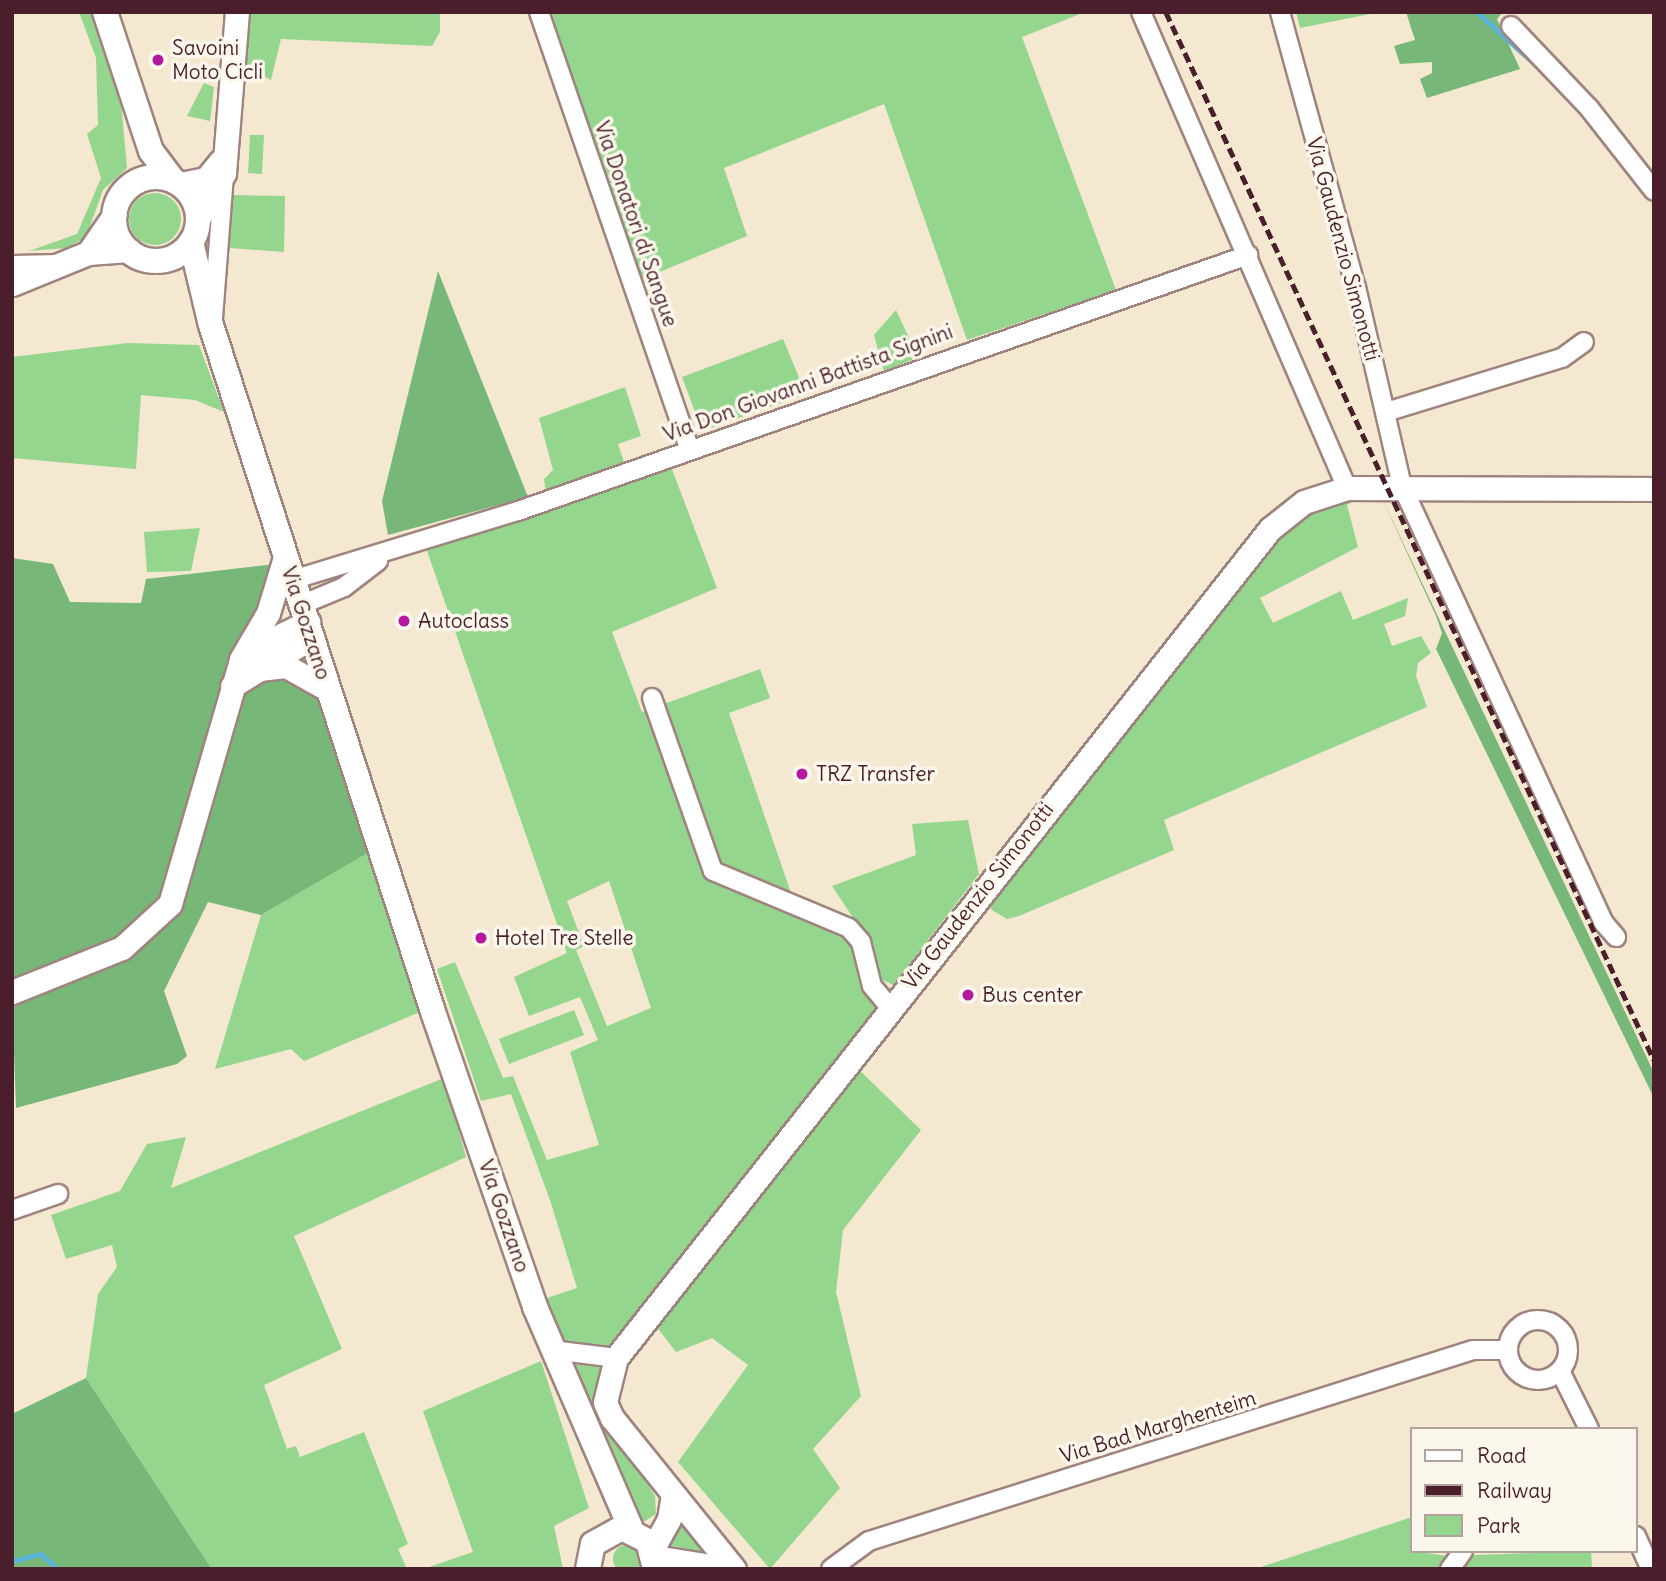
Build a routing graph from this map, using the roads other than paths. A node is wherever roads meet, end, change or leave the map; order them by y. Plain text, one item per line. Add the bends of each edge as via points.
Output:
1 (105, 12) edge
2 (236, 12) edge
3 (539, 12) edge
4 (1141, 12) edge
5 (1280, 12) edge
6 (1511, 26) dead end
7 (135, 105) junction
8 (226, 150) junction
9 (224, 173) junction
10 (177, 182) junction
11 (134, 183) junction
12 (1654, 191) edge
13 (115, 214) junction
14 (194, 231) junction
15 (129, 250) junction
16 (88, 253) junction
17 (1248, 255) junction
18 (156, 260) junction
19 (61, 264) junction
20 (12, 265) edge
21 (12, 284) edge
22 (211, 325) junction
23 (1584, 342) dead end
24 (1386, 412) junction
25 (690, 450) junction
26 (1402, 486) junction
27 (1347, 488) junction
28 (1654, 489) edge
29 (383, 556) junction
30 (288, 569) junction
31 (307, 621) junction
32 (247, 652) junction
33 (239, 680) junction
34 (327, 689) junction
35 (652, 698) dead end
36 (1616, 937) dead end
37 (12, 992) edge
38 (891, 1009) junction
39 (58, 1194) dead end
40 (12, 1210) edge
41 (552, 1350) junction
42 (1507, 1350) junction
43 (616, 1358) junction
44 (1560, 1371) junction
45 (1587, 1427) edge
46 (667, 1489) junction
47 (1638, 1540) edge
48 (640, 1545) edge
49 (1462, 1553) edge
50 (589, 1569) edge
51 (690, 1569) edge
52 (710, 1569) edge
53 (732, 1569) edge
54 (831, 1569) edge
55 (1450, 1569) edge
56 (1651, 1569) edge

1 - 7 main road
2 - 8 street
3 - 25 street, Via Donatori di Sangue
4 - 17 street
5 - 24 street, Via Gaudenzio Simonotti
6 - 12 street via 1589,108
7 - 10 main road via 151,150
7 - 11 main road
8 - 9 street
8 - 10 street via 213,175
9 - 14 street
9 - 22 street
10 - 11 main road via 149,177
10 - 14 main road
11 - 13 main road
13 - 15 main road via 117,233
13 - 16 street
14 - 18 main road via 175,256
14 - 22 main road
15 - 16 street
15 - 18 main road
16 - 19 street
17 - 25 street, Via Don Giovanni Battista Signini
17 - 27 street
18 - 22 main road via 183,282
19 - 20 street
19 - 21 street
22 - 30 main road, Via Gozzano
23 - 24 street via 1562,358
24 - 26 street, Via Gaudenzio Simonotti
25 - 29 street, Via Don Giovanni Battista Signini
26 - 27 street, Via Gaudenzio Simonotti
26 - 28 street, Via Gaudenzio Simonotti
26 - 36 street via 1603,922
27 - 38 street, Via Gaudenzio Simonotti via 1304,502 1270,529
29 - 30 street, Via Don Giovanni Battista Signini
29 - 31 street, Via Don Giovanni Battista Signini
30 - 31 main road, Via Gozzano
30 - 32 street
31 - 32 street
31 - 33 street
31 - 34 main road, Via Gozzano
32 - 33 street
33 - 34 street via 286,666
33 - 37 street via 170,904 122,948
34 - 41 main road, Via Gozzano via 457,1082
35 - 38 street via 713,871 849,928 861,942 872,986
38 - 43 street, Via Gaudenzio Simonotti
39 - 40 street
41 - 43 street via 590,1360
41 - 48 main road, Via Gozzano
42 - 44 street via 1513,1369 1531,1380
42 - 44 street via 1521,1325 1549,1322 1568,1344
42 - 54 street, Via Bad Marghenteim via 1473,1350 869,1541
43 - 46 street, Via Gaudenzio Simonotti via 605,1402 612,1418
44 - 45 street
46 - 48 street via 669,1519
46 - 53 street
47 - 56 street
48 - 50 main road via 593,1544
48 - 53 street
49 - 55 street
51 - 52 street

